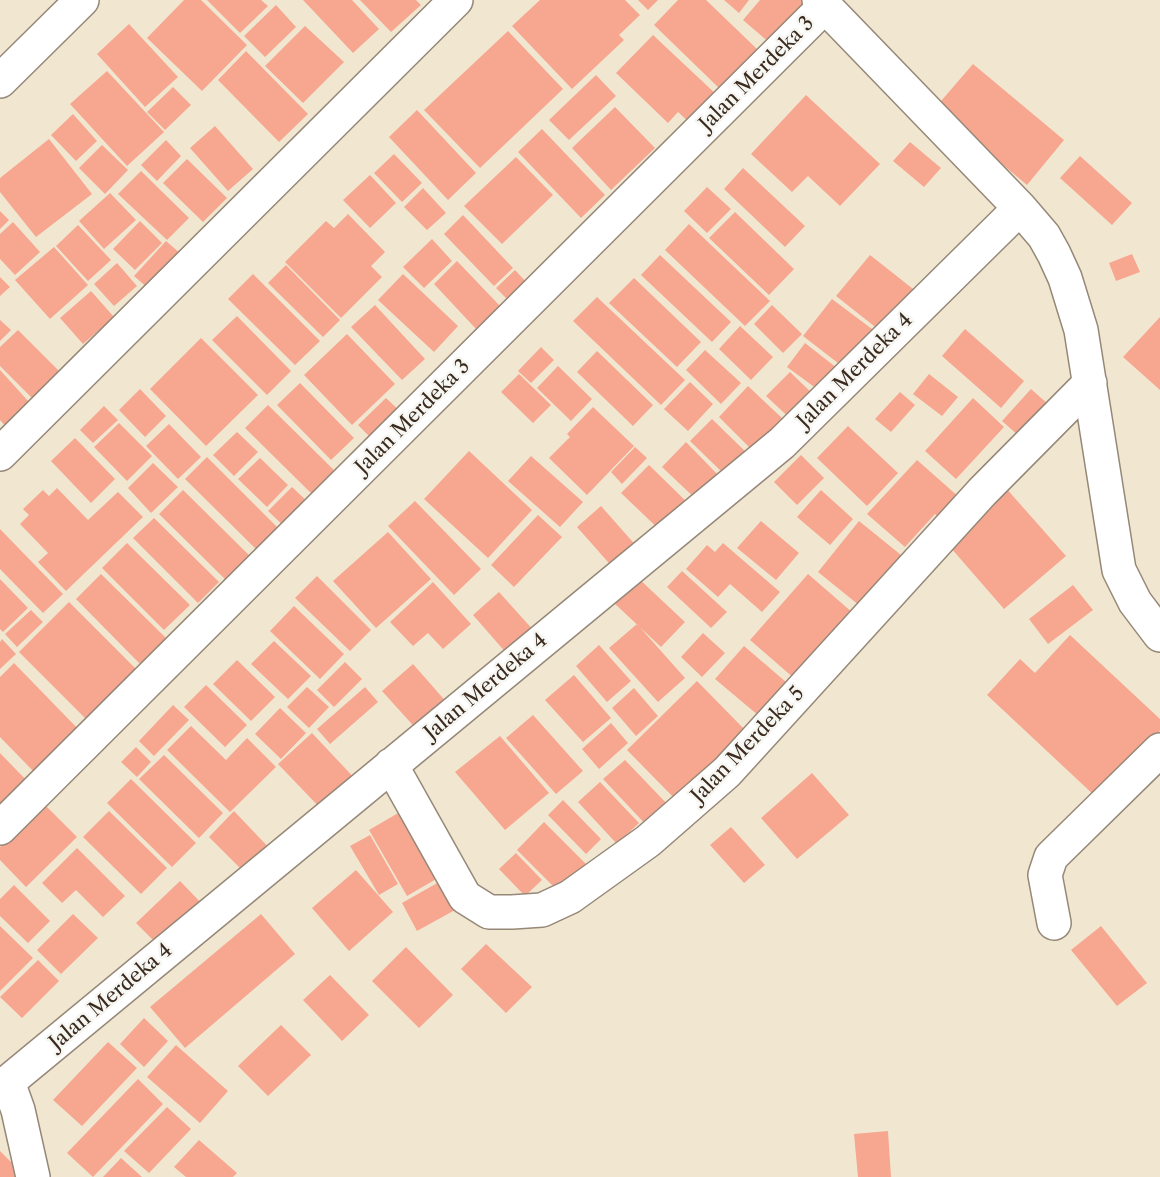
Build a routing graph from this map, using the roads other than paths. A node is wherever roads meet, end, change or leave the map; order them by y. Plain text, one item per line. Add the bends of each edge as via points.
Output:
1 (456, 0) edge
2 (74, 2) edge
3 (822, 3) edge
4 (0, 81) edge
5 (1020, 208) junction
6 (1090, 383) junction
7 (0, 454) edge
8 (1160, 635) edge
9 (1160, 750) edge
10 (391, 765) junction
11 (0, 828) edge
12 (1054, 923) dead end
13 (4, 1077) edge
14 (35, 1176) edge

1 - 7 street
2 - 4 street
3 - 5 street
3 - 11 street, Jalan Merdeka 3
5 - 6 street via 1044,236 1065,278 1081,330
5 - 10 street, Jalan Merdeka 4 via 782,442
6 - 8 street via 1119,570 1134,602
6 - 10 street, Jalan Merdeka 5 via 982,492 727,772 648,841 570,897 542,910 489,912 465,897
9 - 12 street via 1051,856 1045,875
10 - 13 street, Jalan Merdeka 4
13 - 14 street, Jalan Merdeka 4 via 18,1110

